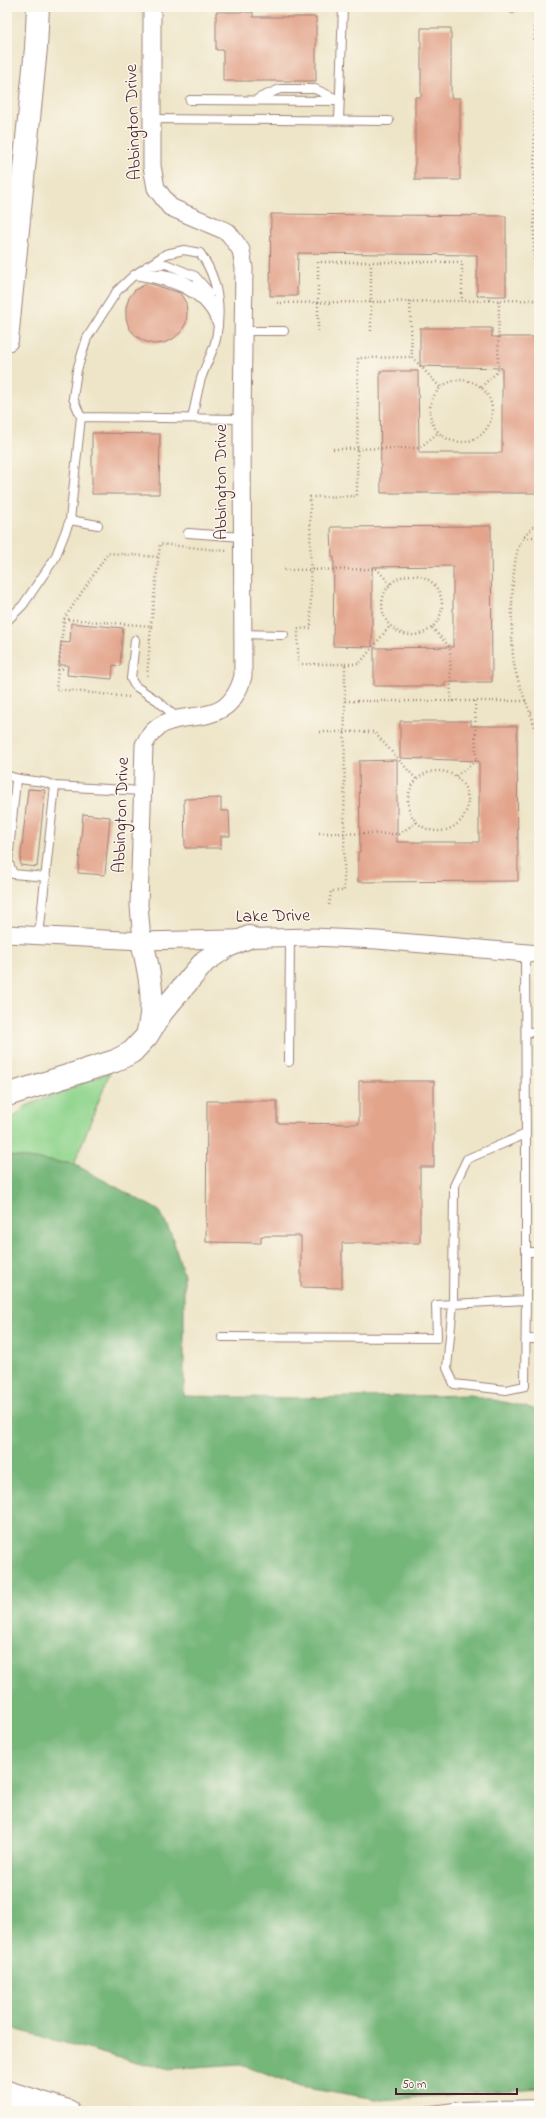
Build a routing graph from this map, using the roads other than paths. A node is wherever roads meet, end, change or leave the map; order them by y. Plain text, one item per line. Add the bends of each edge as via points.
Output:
1 (38, 7) edge
2 (54, 7) edge
3 (152, 7) edge
4 (343, 7) edge
5 (33, 82) junction
6 (190, 100) dead end
7 (256, 100) junction
8 (340, 100) junction
9 (152, 119) junction
10 (339, 120) junction
11 (389, 121) dead end
12 (146, 266) junction
13 (134, 275) junction
14 (219, 310) junction
15 (217, 325) junction
16 (243, 331) junction
17 (284, 331) dead end
18 (7, 340) edge
19 (81, 417) junction
20 (192, 418) junction
21 (242, 419) junction
22 (70, 520) junction
23 (98, 525) dead end
24 (188, 534) dead end
25 (242, 537) junction
26 (7, 621) edge
27 (242, 634) junction
28 (284, 635) dead end
29 (135, 640) dead end
30 (178, 719) junction
31 (7, 775) edge
32 (16, 780) junction
33 (55, 786) junction
34 (142, 791) junction
35 (8, 837) edge
36 (46, 877) junction
37 (7, 934) edge
38 (39, 936) junction
39 (249, 937) junction
40 (290, 937) junction
41 (142, 941) junction
42 (532, 954) edge
43 (526, 1032) junction
44 (539, 1032) edge
45 (147, 1036) junction
46 (289, 1062) dead end
47 (7, 1095) edge
48 (526, 1134) junction
49 (527, 1252) junction
50 (539, 1252) edge
51 (526, 1300) junction
52 (453, 1304) junction
53 (222, 1337) dead end
54 (526, 1339) junction
55 (539, 1339) edge
56 (7, 2092) edge
57 (539, 2104) edge
58 (7, 2110) edge
59 (13, 2111) edge
60 (68, 2111) edge
61 (424, 2111) edge

1 - 5 highway
2 - 5 highway
3 - 9 street, Abbington Drive
4 - 8 lane
5 - 18 highway
6 - 7 lane
7 - 8 lane
7 - 8 lane via 280,89 315,89
8 - 10 lane
9 - 10 lane
9 - 16 street, Abbington Drive via 152,166 156,188 170,207 228,232 240,250 244,268
10 - 11 lane
12 - 13 lane
12 - 14 lane via 166,264 195,276 209,291
12 - 14 lane via 166,254 184,250 200,254 214,277
13 - 14 lane via 162,273 193,285 207,294
13 - 15 lane via 159,279 201,298 211,310
13 - 19 lane via 117,291 87,338 73,398
14 - 15 lane
15 - 20 lane via 216,340 200,382
16 - 17 lane
16 - 21 street, Abbington Drive
19 - 20 lane
19 - 22 lane
20 - 21 lane
21 - 25 street, Abbington Drive
22 - 23 lane
22 - 26 lane via 55,558 23,605
24 - 25 lane
25 - 27 street, Abbington Drive
27 - 28 lane
27 - 30 street, Abbington Drive via 242,676 232,701 220,710 206,715
29 - 30 lane via 130,679 135,686 158,701
30 - 34 street, Abbington Drive via 158,725 144,745
31 - 32 lane
32 - 33 lane via 46,781
32 - 35 lane
33 - 34 lane
33 - 36 lane
34 - 41 street, Abbington Drive via 139,905
35 - 36 lane via 8,861 13,874
36 - 38 lane
37 - 38 street, Lake Drive
38 - 41 street, Lake Drive
39 - 40 street, Lake Drive
39 - 41 street, Lake Drive
39 - 45 highway via 226,947 205,961 162,1012
40 - 42 street, Lake Drive via 377,940
40 - 46 lane
41 - 45 highway via 151,988 151,1017
42 - 43 lane
43 - 44 lane
43 - 48 lane
45 - 47 highway via 132,1052 115,1061
48 - 49 lane
48 - 52 lane via 467,1159 454,1186
49 - 50 lane
49 - 51 lane
51 - 52 lane
51 - 54 lane
52 - 53 lane via 436,1305 437,1338
52 - 54 lane via 448,1368 454,1384 506,1390 525,1386
54 - 55 lane
56 - 60 highway
57 - 61 lane via 462,2106
58 - 59 highway

